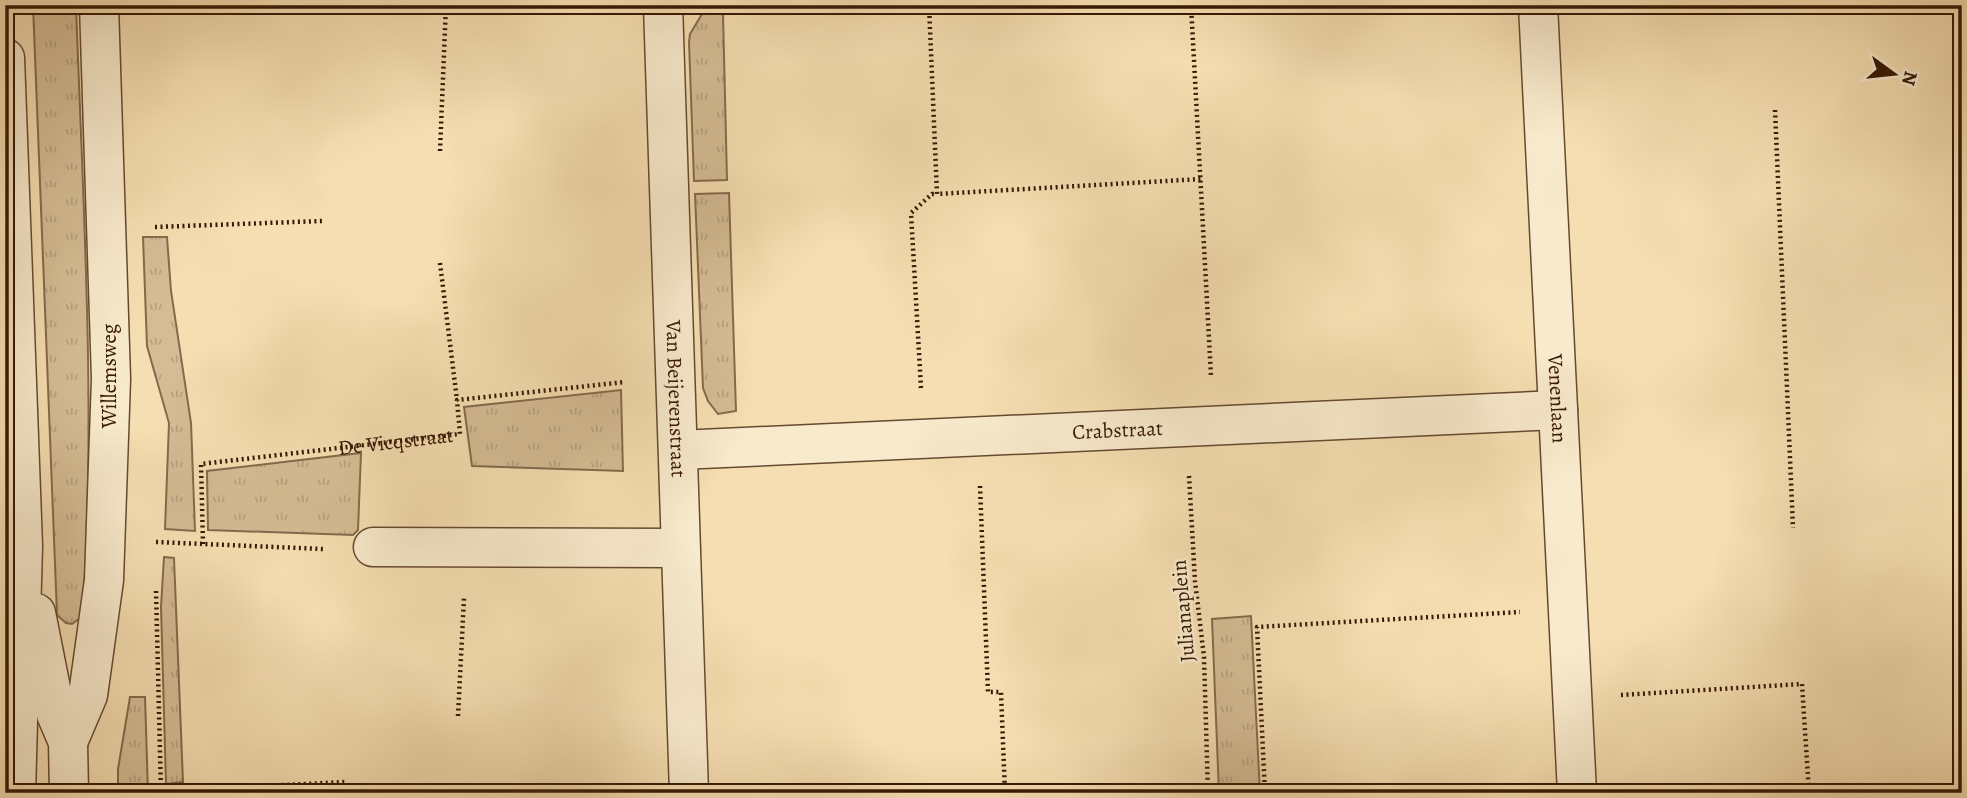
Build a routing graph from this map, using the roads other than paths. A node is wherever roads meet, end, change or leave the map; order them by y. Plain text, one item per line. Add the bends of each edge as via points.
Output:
1 (99, 5) edge
2 (663, 5) edge
3 (1538, 5) edge
4 (5, 58) edge
5 (1558, 410) junction
6 (679, 450) junction
7 (23, 545) junction
8 (373, 547) road end
9 (680, 548) junction
10 (68, 742) junction
11 (16, 793) edge
12 (69, 793) edge
13 (689, 793) edge
14 (1577, 793) edge

1 - 10 street, Willemsweg via 111,379 104,580 88,695
2 - 6 street, Van Beijerenstraat
3 - 5 street, Venenlaan
4 - 7 street, Willemsweg
5 - 6 street, Crabstraat
5 - 14 street, Venenlaan
6 - 9 street, Van Beijerenstraat
7 - 10 street, Willemsweg via 57,713
7 - 11 street, Willemsweg
8 - 9 street
9 - 13 street, Van Beijerenstraat
10 - 12 street, Willemsweg

